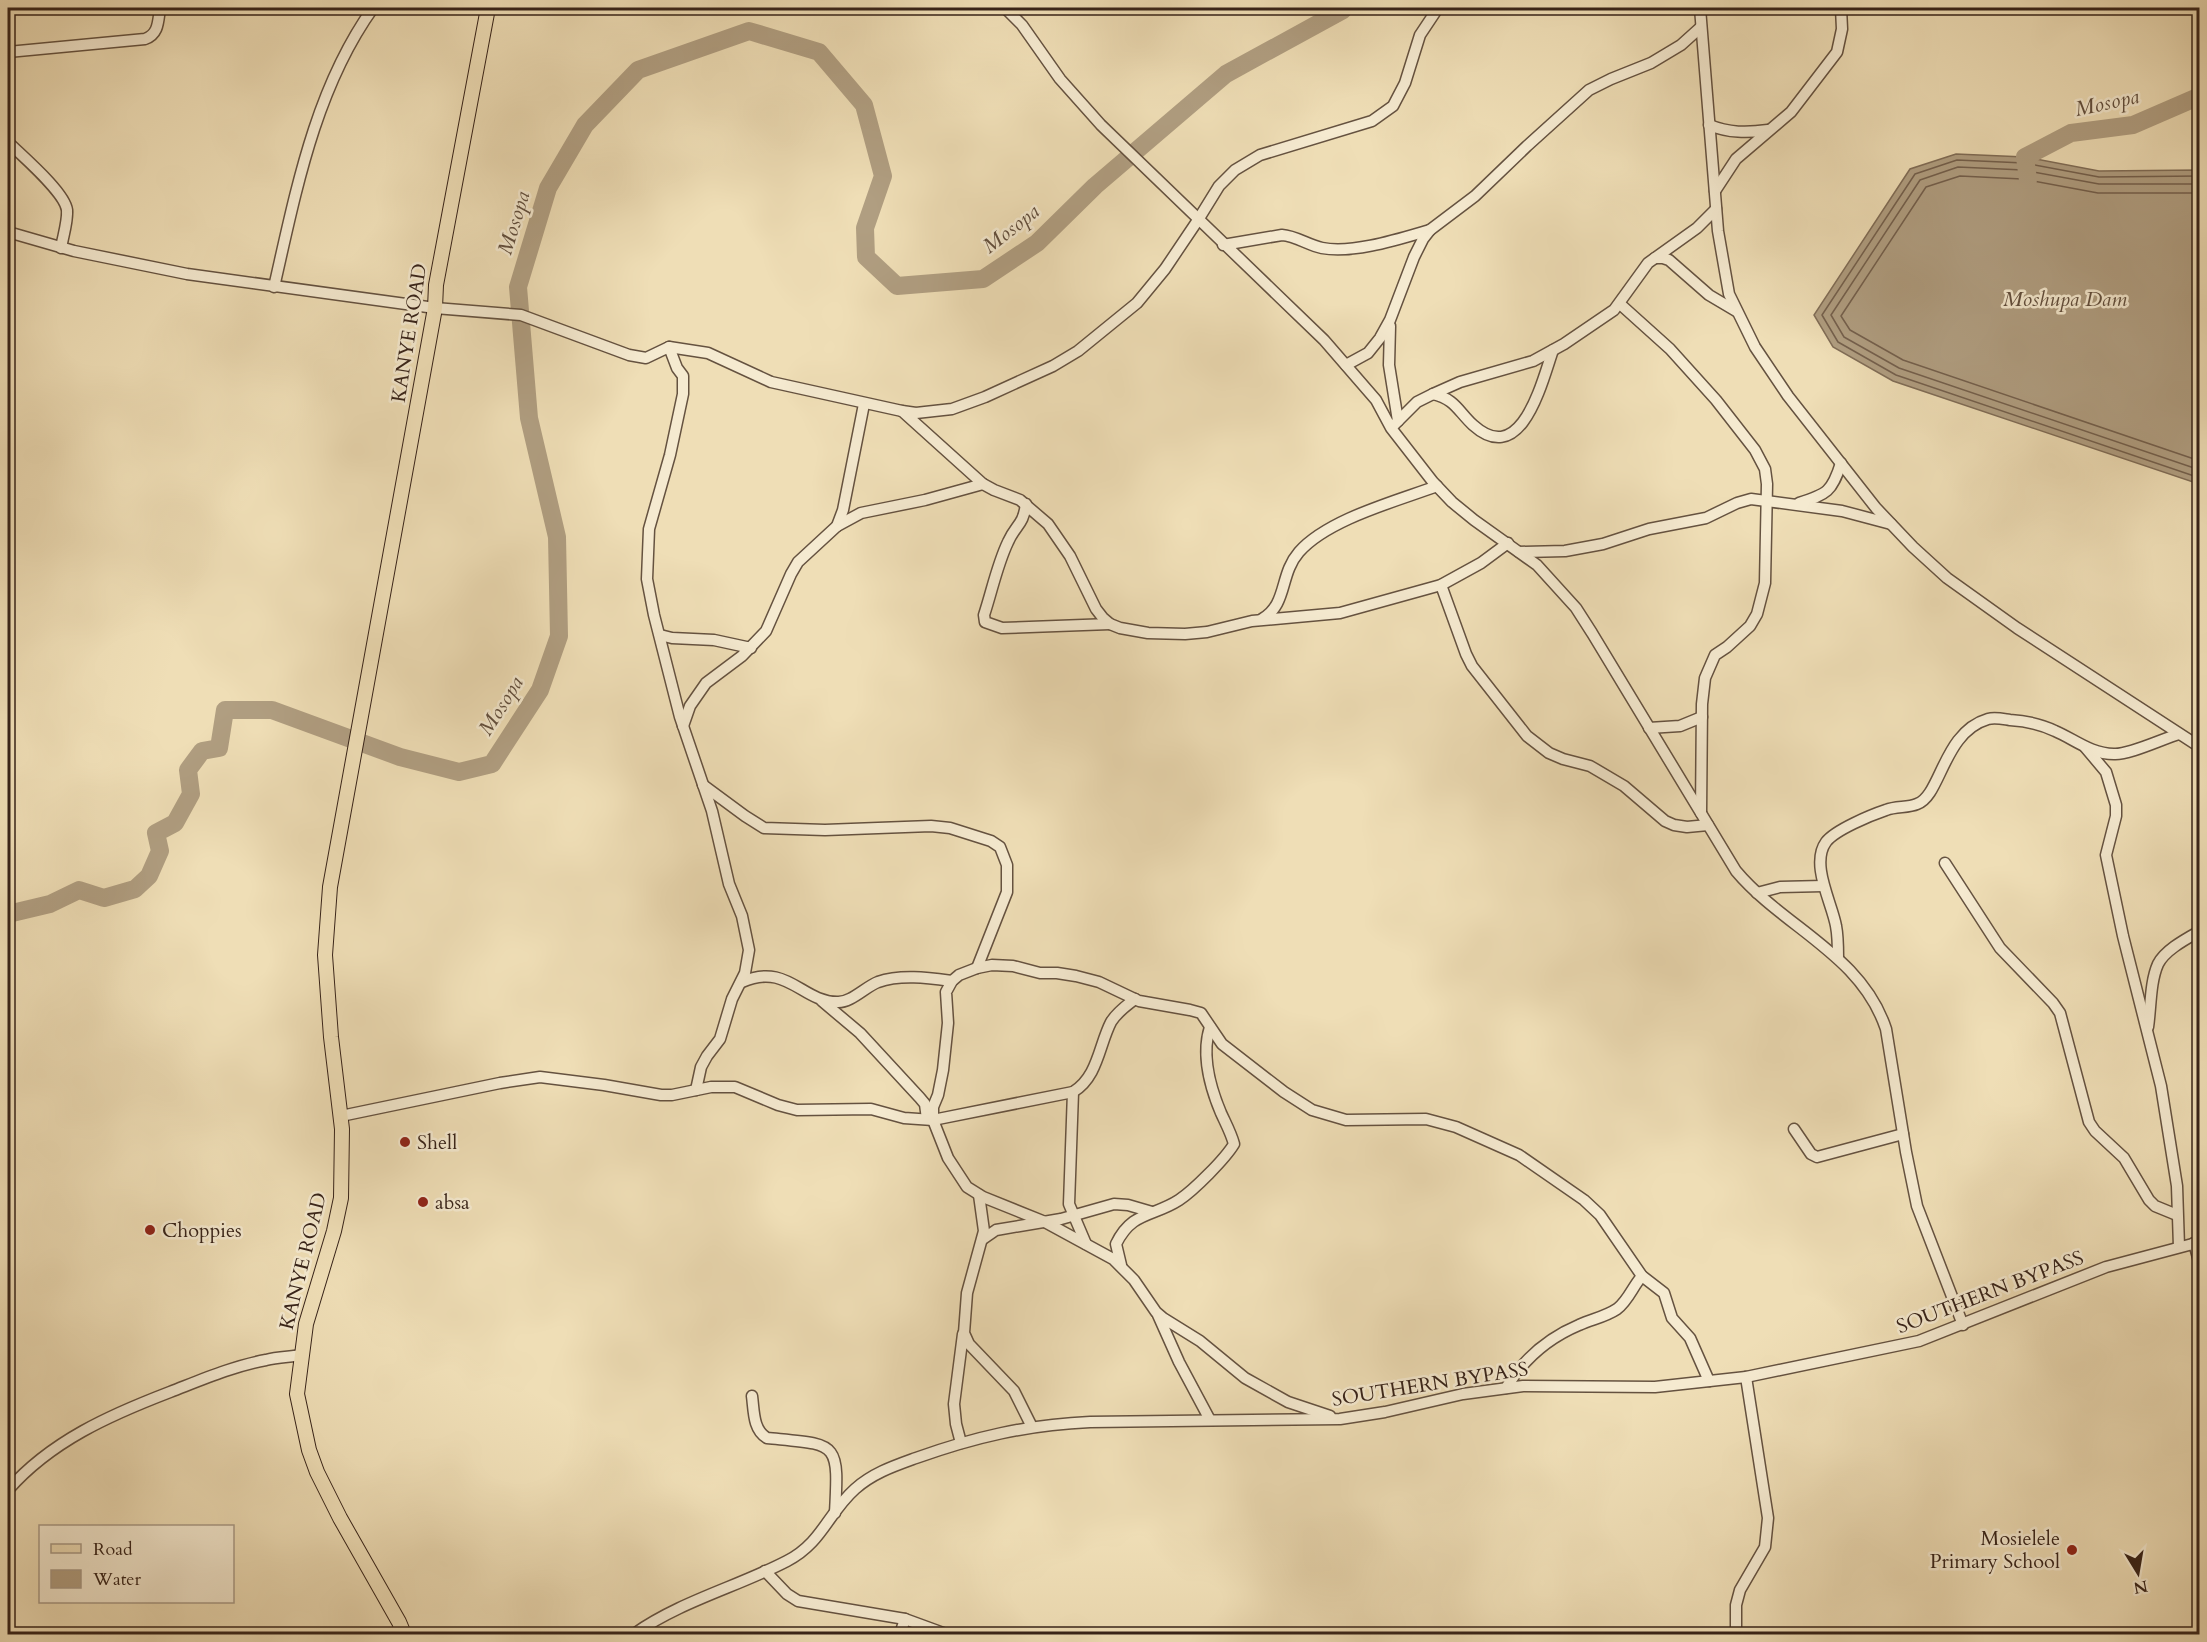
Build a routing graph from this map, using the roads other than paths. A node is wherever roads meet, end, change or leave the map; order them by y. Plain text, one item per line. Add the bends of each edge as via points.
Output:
1 (160, 8) edge
2 (374, 8) edge
3 (488, 8) edge
4 (1005, 8) edge
5 (1438, 8) edge
6 (1700, 8) edge
7 (1841, 8) edge
8 (1701, 27) junction
9 (8, 52) edge
10 (1709, 125) junction
11 (1772, 130) junction
12 (8, 142) edge
13 (1715, 191) junction
14 (1716, 209) junction
15 (1198, 220) junction
16 (1430, 230) junction
17 (8, 232) edge
18 (1223, 245) junction
19 (61, 248) junction
20 (1655, 258) junction
21 (274, 287) junction
22 (1620, 304) junction
23 (435, 308) junction
24 (1736, 311) junction
25 (1390, 320) junction
26 (669, 347) junction
27 (1553, 350) junction
28 (1346, 365) junction
29 (1433, 394) junction
30 (864, 404) junction
31 (902, 411) junction
32 (1395, 425) junction
33 (1841, 463) junction
34 (983, 484) junction
35 (1437, 486) junction
36 (1767, 500) junction
37 (1026, 504) junction
38 (1796, 504) junction
39 (1891, 524) junction
40 (837, 526) junction
41 (1508, 543) junction
42 (1520, 552) junction
43 (1442, 585) junction
44 (1260, 620) junction
45 (1110, 624) junction
46 (660, 635) junction
47 (751, 648) junction
48 (1702, 717) junction
49 (682, 726) junction
50 (1649, 728) junction
51 (2179, 734) junction
52 (2084, 747) junction
53 (2199, 747) edge
54 (703, 784) junction
55 (1701, 814) junction
56 (1708, 825) junction
57 (1945, 863) dead end
58 (1823, 886) junction
59 (1757, 893) junction
60 (2199, 931) edge
61 (1838, 958) junction
62 (977, 968) junction
63 (952, 981) junction
64 (742, 982) junction
65 (817, 997) junction
66 (1135, 999) junction
67 (1210, 1027) junction
68 (2147, 1035) junction
69 (696, 1090) junction
70 (1073, 1092) junction
71 (341, 1116) junction
72 (930, 1120) junction
73 (1794, 1129) dead end
74 (1903, 1134) junction
75 (979, 1195) junction
76 (1152, 1212) junction
77 (2177, 1215) junction
78 (1074, 1216) junction
79 (1045, 1222) junction
80 (983, 1239) junction
81 (2197, 1243) edge
82 (1087, 1244) junction
83 (2179, 1247) junction
84 (2199, 1265) edge
85 (1122, 1266) junction
86 (1642, 1276) junction
87 (1156, 1312) junction
88 (1963, 1325) junction
89 (964, 1333) junction
90 (302, 1355) junction
91 (1746, 1377) junction
92 (1710, 1381) junction
93 (1506, 1388) junction
94 (752, 1396) dead end
95 (1340, 1419) junction
96 (1210, 1420) junction
97 (1032, 1427) junction
98 (961, 1443) junction
99 (8, 1490) edge
100 (834, 1514) junction
101 (765, 1571) junction
102 (905, 1619) junction
103 (404, 1635) edge
104 (634, 1635) edge
105 (900, 1635) edge
106 (946, 1635) edge
107 (1736, 1635) edge

1 - 9 street via 157,29 150,38
2 - 21 street via 342,56 329,89 297,189
3 - 23 main road, KANYE ROAD
4 - 15 street via 1101,125
5 - 15 street via 1420,35 1394,106 1372,121 1285,147 1234,170
6 - 8 street
7 - 11 street via 1837,52
8 - 10 street
8 - 16 street via 1651,63 1590,90 1475,196
10 - 11 street via 1740,133
10 - 13 street
11 - 13 street via 1736,159
12 - 19 street via 64,201 67,210
13 - 14 street
14 - 20 street
14 - 24 street via 1729,294
15 - 18 street
15 - 31 street via 1137,303 1078,351 969,404 936,411
16 - 18 street via 1387,242 1332,249 1290,235
16 - 25 street via 1422,239
17 - 19 street
18 - 28 street
19 - 21 street
20 - 22 street
20 - 24 street via 1670,260 1709,295
21 - 23 street
22 - 27 street
22 - 36 street via 1670,349 1755,450 1765,469
23 - 26 street via 521,315 629,355 646,357
23 - 71 main road, KANYE ROAD via 330,887 325,955
24 - 33 street via 1768,367
25 - 28 street via 1368,353
25 - 32 street via 1389,365
26 - 30 street via 708,353 771,382
26 - 46 street via 684,381 670,455 649,530 647,579
27 - 29 street via 1533,361
27 - 29 street via 1533,409 1521,426 1509,434 1498,437 1485,433 1453,402
28 - 32 street
29 - 32 street via 1417,402
30 - 31 street
30 - 40 street
31 - 34 street
32 - 35 street
33 - 38 street via 1830,490
33 - 39 street
34 - 37 street
34 - 40 street via 861,513
35 - 41 street
35 - 44 street via 1339,524 1307,544 1290,565 1274,612
36 - 38 street
36 - 42 street via 1751,499 1706,518 1649,529 1603,544
36 - 48 street via 1765,583 1757,614 1750,626 1715,655 1705,678
37 - 45 street via 1048,524 1070,556 1095,609
37 - 45 street via 1022,522 1003,553 985,622 1002,628
38 - 39 street
39 - 51 street via 1947,578
40 - 47 street via 798,562 766,631
41 - 42 street
41 - 43 street
42 - 50 street via 1576,608
43 - 44 street via 1340,613
43 - 56 street via 1472,666 1527,736 1549,753 1590,766 1624,786 1665,821 1687,827
44 - 45 street via 1185,634 1148,633
46 - 47 street
46 - 49 street
47 - 49 street via 706,683
48 - 50 street via 1680,726
48 - 55 street
49 - 54 street
50 - 55 street
51 - 52 street via 2114,754
51 - 53 street
52 - 58 street via 2054,730 2023,721 1992,718 1978,722 1966,730 1945,759 1925,799 1918,804 1887,809 1835,834 1826,843 1821,855
52 - 68 street via 2106,772 2116,805 2106,855
54 - 62 street via 764,828 931,826 991,841 1005,856 1007,892
54 - 64 street via 729,884 747,934 748,963
55 - 56 street
56 - 59 street via 1736,871
57 - 77 street via 2000,948 2060,1013 2089,1122 2124,1158 2149,1200
58 - 59 street via 1780,887
58 - 61 street via 1837,928
59 - 61 street
60 - 68 street via 2158,964
61 - 74 street via 1880,1010 1890,1045
62 - 63 street
62 - 66 street via 1012,966 1077,976
63 - 65 street via 901,978 880,982 842,1002
63 - 72 street via 946,992 948,1023 943,1070
64 - 65 street via 753,977 774,977
64 - 69 street via 728,1009 720,1039 701,1067
65 - 72 street via 866,1039 925,1104
66 - 67 street via 1201,1013
66 - 70 street via 1113,1020 1096,1064
67 - 76 street via 1206,1059 1234,1144 1191,1191
67 - 86 street via 1222,1044 1312,1110 1346,1120 1426,1119 1456,1127 1519,1155 1600,1215
68 - 77 street via 2161,1086 2175,1172
69 - 71 street via 661,1095 531,1077
69 - 72 street via 735,1087 797,1110 871,1109
70 - 72 street
70 - 78 street via 1069,1199
71 - 90 main road, KANYE ROAD via 341,1198 306,1324
72 - 75 street via 959,1177
73 - 74 street via 1817,1157
74 - 88 street via 1917,1206
75 - 79 street
75 - 80 street
76 - 78 street via 1114,1204
76 - 85 street via 1130,1224 1119,1238 1116,1250
77 - 83 street
78 - 79 street
78 - 82 street
79 - 80 street via 996,1230
79 - 82 street
80 - 89 street via 967,1293
81 - 83 street, SOUTHERN BYPASS
81 - 84 street
82 - 85 street
83 - 88 street, SOUTHERN BYPASS via 2073,1279
85 - 87 street
86 - 92 street via 1664,1293 1672,1318 1690,1338
86 - 93 street via 1623,1304 1543,1347 1517,1370
87 - 95 street via 1262,1389
87 - 96 street
88 - 91 street, SOUTHERN BYPASS via 1899,1346
89 - 97 street via 969,1344 1014,1391
89 - 98 street via 954,1404
90 - 99 street via 235,1367 96,1423 30,1466
90 - 103 main road, KANYE ROAD via 297,1394 309,1450 326,1492
91 - 92 street, SOUTHERN BYPASS
91 - 107 street via 1768,1518 1765,1547 1740,1590
92 - 93 street, SOUTHERN BYPASS via 1633,1388
93 - 95 street, SOUTHERN BYPASS
94 - 100 street via 762,1435 813,1442 826,1446 833,1454 837,1474
95 - 96 street, SOUTHERN BYPASS
96 - 97 street, SOUTHERN BYPASS
97 - 98 street, SOUTHERN BYPASS
98 - 100 street, SOUTHERN BYPASS via 880,1471 853,1490
100 - 101 street, SOUTHERN BYPASS via 804,1551
101 - 102 street via 798,1601
101 - 104 street, SOUTHERN BYPASS via 697,1600
102 - 105 street
102 - 106 street

